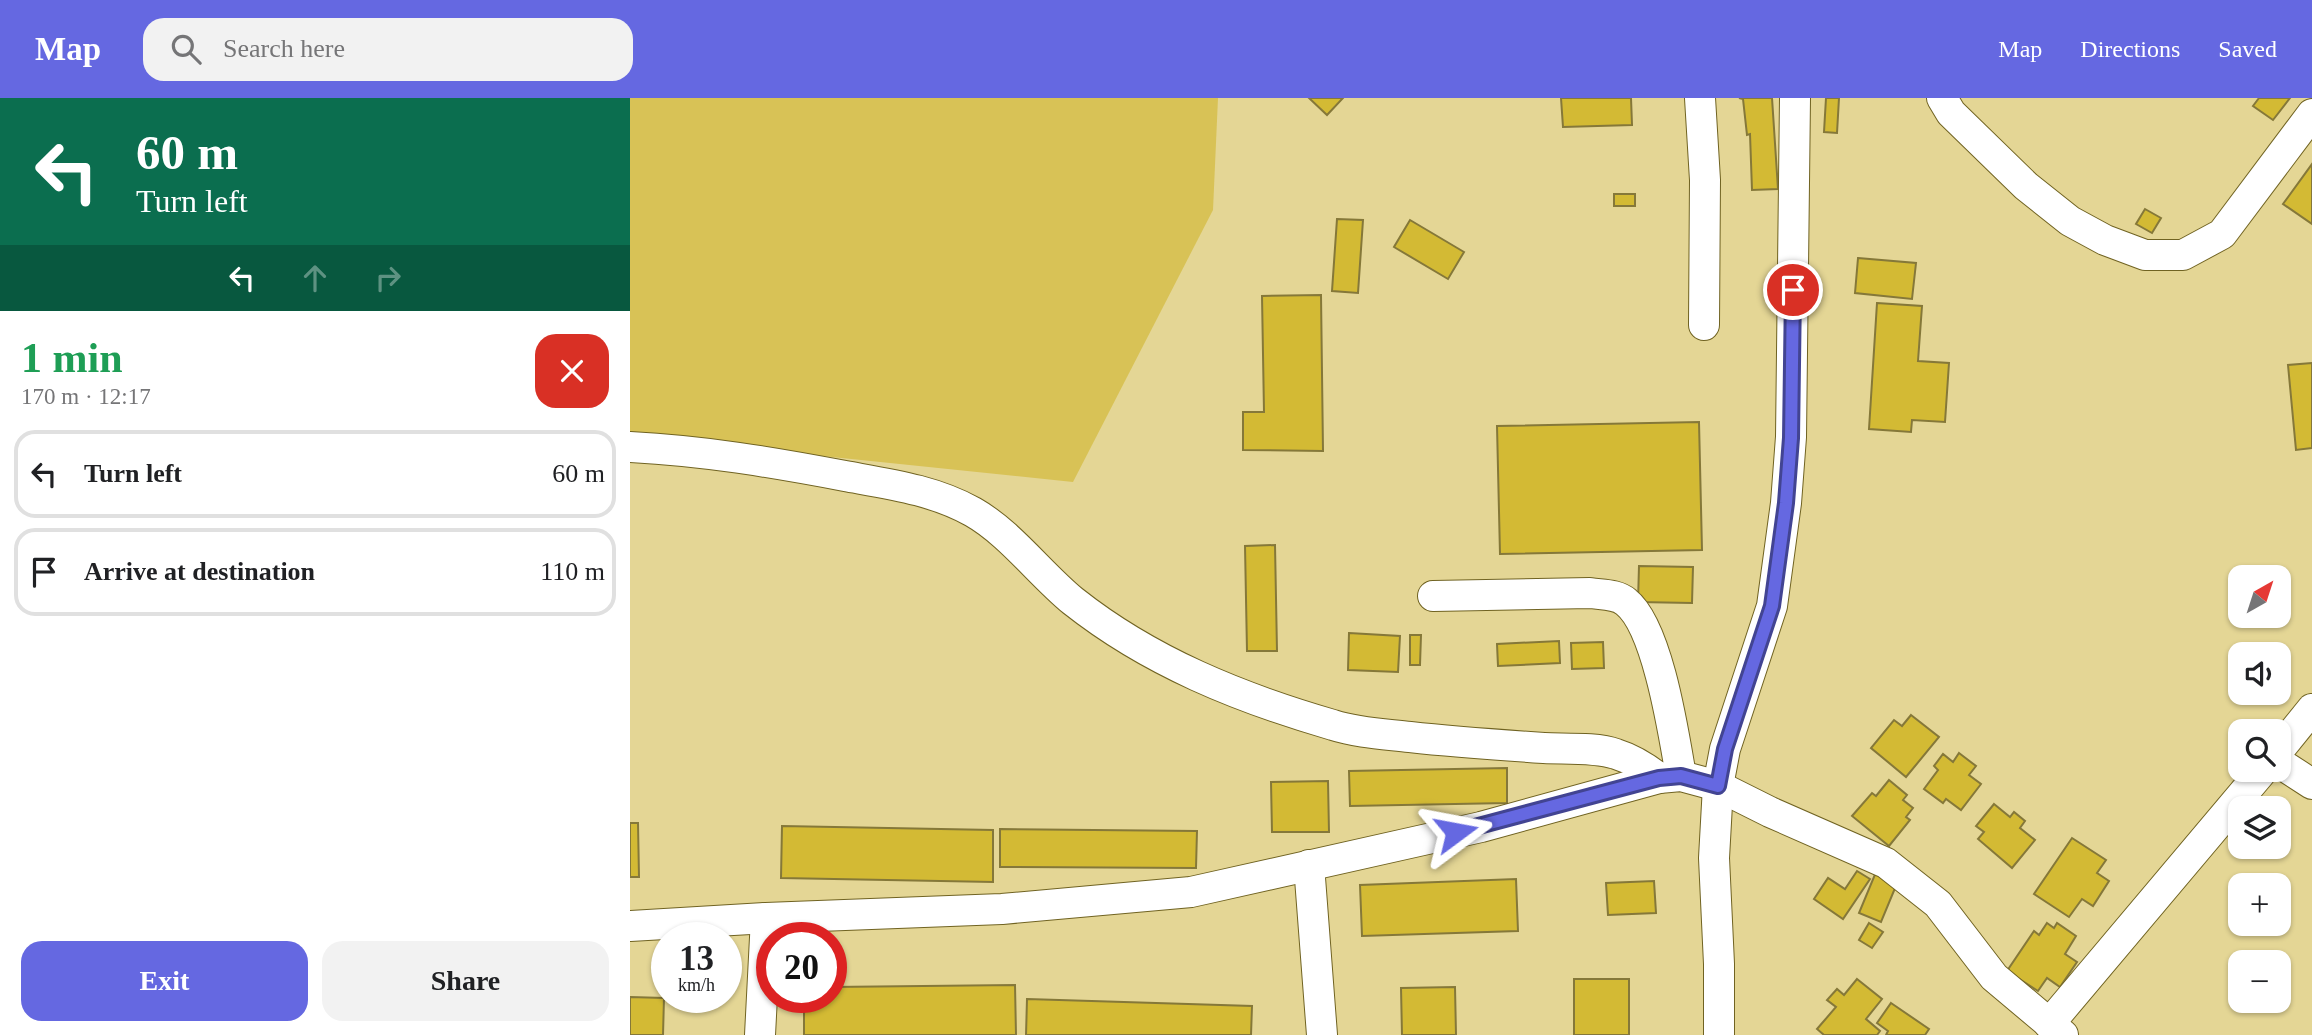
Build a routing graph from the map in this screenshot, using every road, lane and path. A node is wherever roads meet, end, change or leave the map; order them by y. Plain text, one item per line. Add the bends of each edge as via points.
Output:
1 (1700, 98) edge
2 (1795, 98) edge
3 (1942, 98) edge
4 (2312, 114) edge
5 (1704, 326) dead end
6 (630, 447) edge
7 (1433, 596) dead end
8 (2312, 709) edge
9 (2291, 735) edge
10 (2291, 770) edge
11 (1670, 777) junction
12 (2253, 782) edge
13 (2312, 784) edge
14 (1718, 786) junction
15 (1309, 865) junction
16 (766, 918) junction
17 (630, 926) edge
18 (2056, 1029) edge
19 (760, 1035) edge
20 (1322, 1035) edge
21 (1719, 1035) edge

1 - 5 street via 1705,180
2 - 14 street via 1791,438 1786,503 1772,606 1725,749
3 - 4 street via 1951,113 2026,186 2070,221 2145,255 2183,255 2222,234
6 - 11 street via 762,460 915,489 952,502 977,514 1112,629 1192,675 1269,706 1352,731 1613,752
7 - 11 street via 1590,593 1625,601 1645,629 1666,694
8 - 9 street
10 - 13 street
11 - 14 street
11 - 15 street via 1481,827
12 - 18 street
14 - 18 street via 1886,863 1938,904 1994,977
14 - 21 street via 1714,858
15 - 16 street via 1191,892 1002,909
15 - 20 street
16 - 17 street
16 - 19 street

